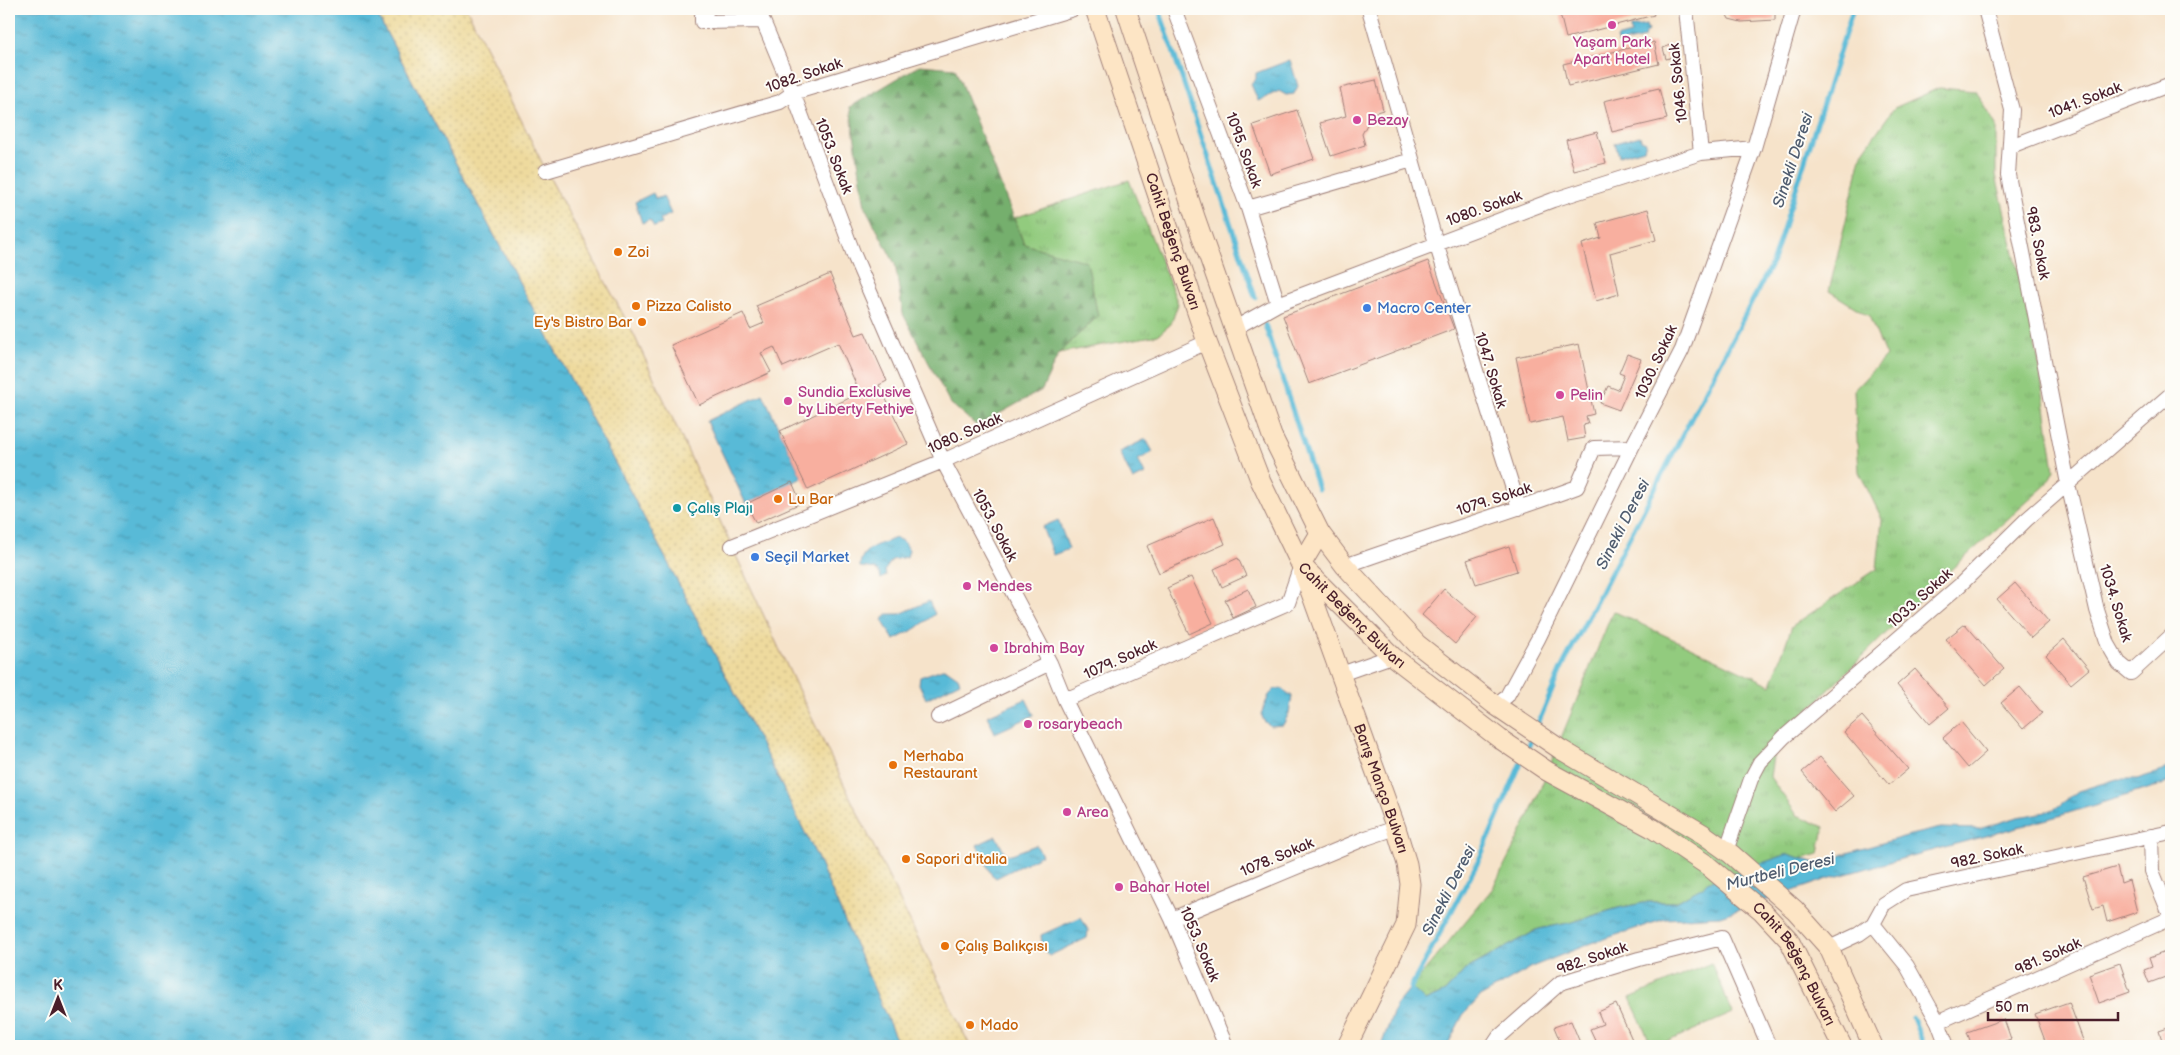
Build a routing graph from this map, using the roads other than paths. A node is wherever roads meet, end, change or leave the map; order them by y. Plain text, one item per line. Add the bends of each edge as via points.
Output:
1 (708, 9) edge
2 (1073, 9) edge
3 (1094, 9) edge
4 (1126, 9) edge
5 (1174, 9) edge
6 (1368, 9) edge
7 (1686, 9) edge
8 (1794, 9) edge
9 (1986, 9) edge
10 (760, 15) edge
11 (2171, 84) edge
12 (793, 93) junction
13 (2011, 146) junction
14 (1754, 148) junction
15 (1702, 153) junction
16 (1412, 160) junction
17 (546, 171) dead end
18 (1248, 208) junction
19 (1436, 243) junction
20 (1278, 304) junction
21 (1235, 328) junction
22 (1207, 342) junction
23 (2171, 394) edge
24 (1632, 447) junction
25 (943, 461) junction
26 (2068, 484) junction
27 (1519, 508) junction
28 (1320, 533) junction
29 (732, 546) dead end
30 (1301, 565) junction
31 (1345, 566) junction
32 (2171, 636) edge
33 (1392, 656) junction
34 (1050, 663) junction
35 (1341, 674) junction
36 (1066, 700) junction
37 (1495, 705) junction
38 (938, 717) dead end
39 (1396, 828) junction
40 (2171, 832) edge
41 (2151, 836) junction
42 (1728, 852) junction
43 (2171, 918) edge
44 (1172, 919) junction
45 (1873, 924) junction
46 (1829, 948) junction
47 (1938, 1022) junction
48 (1226, 1046) edge
49 (1346, 1046) edge
50 (1493, 1046) edge
51 (1769, 1046) edge
52 (1842, 1046) edge
53 (1873, 1046) edge
54 (1947, 1046) edge

1 - 10 street via 702,15 702,22
2 - 12 street, 1082. Sokak
3 - 22 main road, Cahit Beğenç Bulvarı
4 - 21 main road, Cahit Beğenç Bulvarı
5 - 18 street, 1095. Sokak
6 - 16 street, 1047. Sokak
7 - 15 street, 1046. Sokak
8 - 14 street, 1030. Sokak
9 - 13 street, 983. Sokak via 2012,110
10 - 12 street, 1053. Sokak
11 - 13 street, 1041. Sokak
12 - 17 street, 1082. Sokak via 780,102
12 - 25 street, 1053. Sokak via 854,255
13 - 26 street, 983. Sokak via 2008,175
14 - 15 street, 1080. Sokak
14 - 24 street, 1030. Sokak via 1682,350
15 - 19 street, 1080. Sokak via 1554,200
16 - 18 street
16 - 19 street, 1047. Sokak
18 - 20 street, 1095. Sokak
19 - 20 street, 1080. Sokak
19 - 27 street, 1047. Sokak
20 - 21 street, 1080. Sokak
21 - 28 main road, Cahit Beğenç Bulvarı via 1272,436
22 - 25 street, 1080. Sokak
22 - 30 main road, Cahit Beğenç Bulvarı via 1261,482
23 - 26 street, 1033. Sokak
24 - 27 street, 1079. Sokak via 1594,448 1577,487
24 - 37 street, 1030. Sokak via 1538,639 1507,696
25 - 29 street, 1080. Sokak
25 - 34 street, 1053. Sokak
26 - 32 street, 1034. Sokak via 2097,610 2108,644 2119,662 2130,673
26 - 42 street, 1033. Sokak via 1960,585 1784,737 1760,762 1751,778
27 - 31 street, 1079. Sokak
28 - 30 main road
28 - 31 main road, Cahit Beğenç Bulvarı
30 - 33 main road, Cahit Beğenç Bulvarı
30 - 35 main road, Barış Manço Bulvarı
30 - 36 street, 1079. Sokak via 1288,603
31 - 37 main road, Cahit Beğenç Bulvarı via 1417,644
33 - 35 street
33 - 52 main road, Cahit Beğenç Bulvarı via 1509,745 1547,771 1652,828 1707,865 1762,911 1789,940
34 - 36 street, 1053. Sokak
34 - 38 street
35 - 39 main road, Barış Manço Bulvarı
36 - 44 street, 1053. Sokak
37 - 42 main road, Cahit Beğenç Bulvarı via 1560,749
39 - 44 street, 1078. Sokak
39 - 49 main road, Barış Manço Bulvarı via 1410,884 1406,925
40 - 41 street, 982. Sokak
41 - 43 street via 2152,871
41 - 45 street, 982. Sokak via 1906,890 1884,904
42 - 46 main road, Cahit Beğenç Bulvarı via 1795,910
43 - 47 street, 981. Sokak
44 - 48 street, 1053. Sokak
45 - 46 street, 982. Sokak
45 - 47 street via 1907,966
46 - 53 main road, Cahit Beğenç Bulvarı
47 - 54 street
50 - 51 street, 982. Sokak via 1560,983 1722,938

